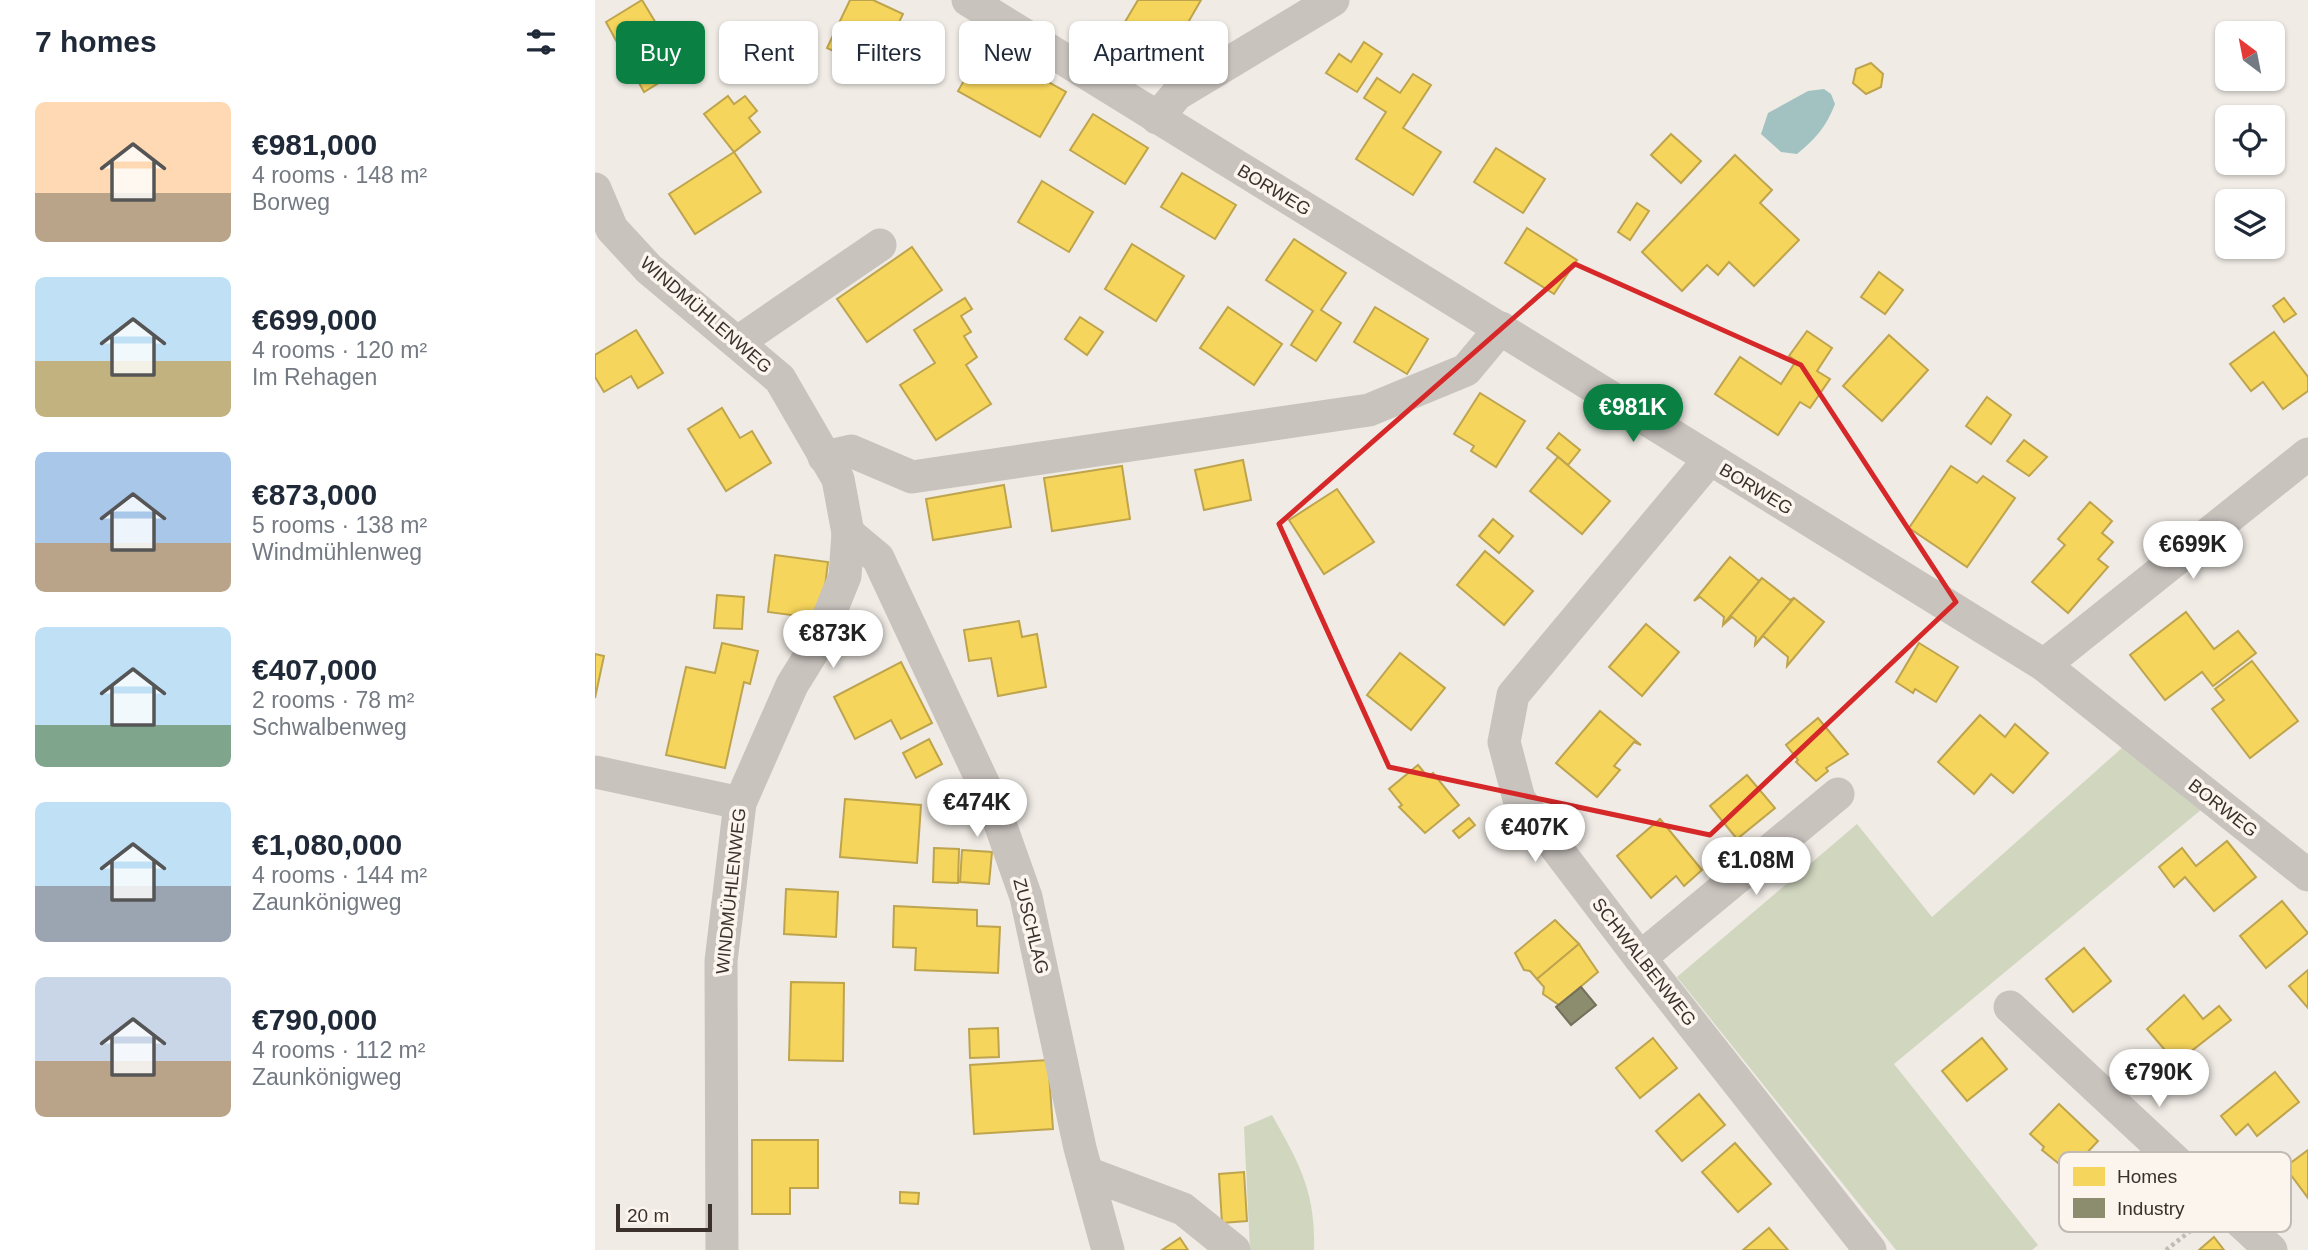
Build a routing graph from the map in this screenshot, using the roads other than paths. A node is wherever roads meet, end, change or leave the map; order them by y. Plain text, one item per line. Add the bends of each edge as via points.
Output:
1 (968, 0) edge
2 (1333, 0) edge
3 (1157, 118) junction
4 (595, 189) edge
5 (880, 245) dead end
6 (1501, 328) junction
7 (738, 342) junction
8 (2308, 454) edge
9 (824, 457) junction
10 (1709, 460) junction
11 (848, 533) junction
12 (2044, 665) junction
13 (595, 772) edge
14 (1838, 794) dead end
15 (740, 803) junction
16 (2308, 875) edge
17 (1640, 958) junction
18 (2010, 1007) dead end
19 (2166, 1152) edge
20 (1084, 1160) junction
21 (2252, 1232) edge
22 (722, 1250) edge
23 (1108, 1250) edge
24 (1234, 1250) edge
25 (1870, 1250) edge
26 (2271, 1250) edge

1 - 3 street, BORWEG
2 - 3 street via 1177,94
3 - 6 street, BORWEG
4 - 7 street, WINDMÜHLENWEG via 612,229 649,269
5 - 7 street
6 - 9 street via 1465,370 1369,410 912,477 851,451
6 - 10 street, BORWEG
7 - 9 street, WINDMÜHLENWEG via 780,379
8 - 12 street
9 - 11 street, WINDMÜHLENWEG via 838,480
10 - 12 street, BORWEG
10 - 17 street, SCHWALBENWEG via 1513,695 1504,742 1519,799
11 - 15 street, WINDMÜHLENWEG via 845,576 818,643 792,685
11 - 20 street, ZUSCHLAG via 878,558 993,804 1026,897
12 - 16 street, BORWEG
13 - 15 street
14 - 17 street
15 - 22 street, WINDMÜHLENWEG via 721,961
17 - 25 street, SCHWALBENWEG
18 - 19 street
20 - 23 street, ZUSCHLAG
20 - 24 street via 1183,1209
21 - 26 street

